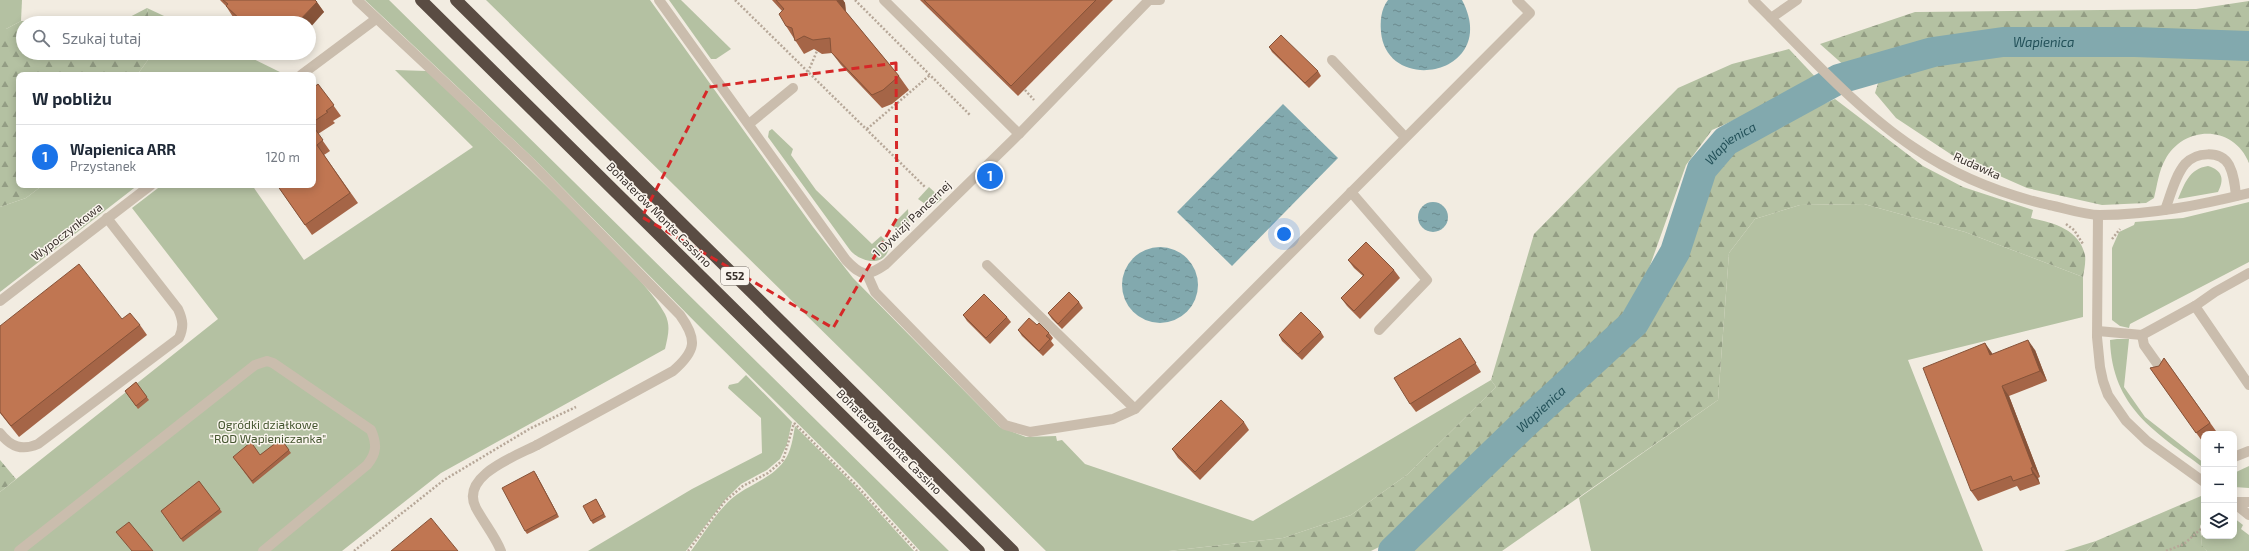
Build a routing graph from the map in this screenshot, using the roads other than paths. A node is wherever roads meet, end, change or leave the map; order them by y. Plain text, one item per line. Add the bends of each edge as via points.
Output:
1 (357, 0) edge
2 (421, 0) edge
3 (456, 0) edge
4 (659, 0) edge
5 (884, 0) edge
6 (1149, 0) edge
7 (1160, 0) edge
8 (1516, 0) edge
9 (1752, 0) edge
10 (1797, 0) edge
11 (1771, 18) junction
12 (376, 19) junction
13 (1332, 60) dead end
14 (305, 72) edge
15 (793, 88) dead end
16 (749, 124) junction
17 (1019, 134) junction
18 (1405, 137) junction
19 (146, 188) edge
20 (1351, 192) junction
21 (2249, 192) edge
22 (2236, 196) junction
23 (2165, 210) junction
24 (2098, 215) junction
25 (107, 218) junction
26 (987, 265) dead end
27 (2249, 273) edge
28 (867, 274) junction
29 (0, 301) edge
30 (2195, 306) junction
31 (1379, 330) dead end
32 (2098, 331) junction
33 (2142, 335) junction
34 (2161, 369) edge
35 (2249, 385) edge
36 (1135, 409) junction
37 (0, 433) edge
38 (2249, 451) edge
39 (2237, 456) edge
40 (2201, 480) edge
41 (2237, 502) edge
42 (2249, 502) edge
43 (2235, 503) edge
44 (2249, 515) edge
45 (19, 551) edge
46 (263, 551) edge
47 (501, 551) edge
48 (979, 551) edge
49 (1014, 551) edge

1 - 12 street
2 - 48 highway, Bohaterów Monte Cassino / S52
3 - 49 highway, Bohaterów Monte Cassino / S52
4 - 16 street
5 - 17 street
6 - 7 street
6 - 17 street, 1 Dywizji Pancernej
8 - 18 street via 1530,13
9 - 11 street, Rudawka
10 - 11 street
11 - 24 street, Rudawka via 1869,113 1913,147 1976,182 2022,198
12 - 14 street
12 - 47 street via 530,162 690,328 693,344 687,359 673,371 488,471 477,482 474,490 476,507
13 - 18 street
15 - 16 street
16 - 28 street via 846,260 855,270
17 - 28 street, 1 Dywizji Pancernej via 886,264 872,274
18 - 20 street
19 - 25 street, Wypoczynkowa
20 - 31 street via 1427,280
20 - 36 street
21 - 22 street, Rudawka
22 - 23 street, Rudawka
22 - 23 street via 2234,179 2228,164 2220,157 2209,154 2196,156 2186,163 2176,178
23 - 24 street, Rudawka
24 - 32 street
25 - 29 street, Wypoczynkowa
25 - 37 street via 178,309 183,319 183,329 179,338 38,444 21,448 12,446
26 - 36 street
27 - 30 street
28 - 36 street via 875,292 1005,425 1030,432 1114,419
30 - 33 street
30 - 35 street
32 - 33 street
32 - 40 street via 2098,353 2108,395 2126,421 2148,441
33 - 34 street via 2144,345
38 - 39 street
41 - 42 street
43 - 44 street
45 - 46 street via 254,365 267,361 273,362 371,430 376,450 374,457 366,465

